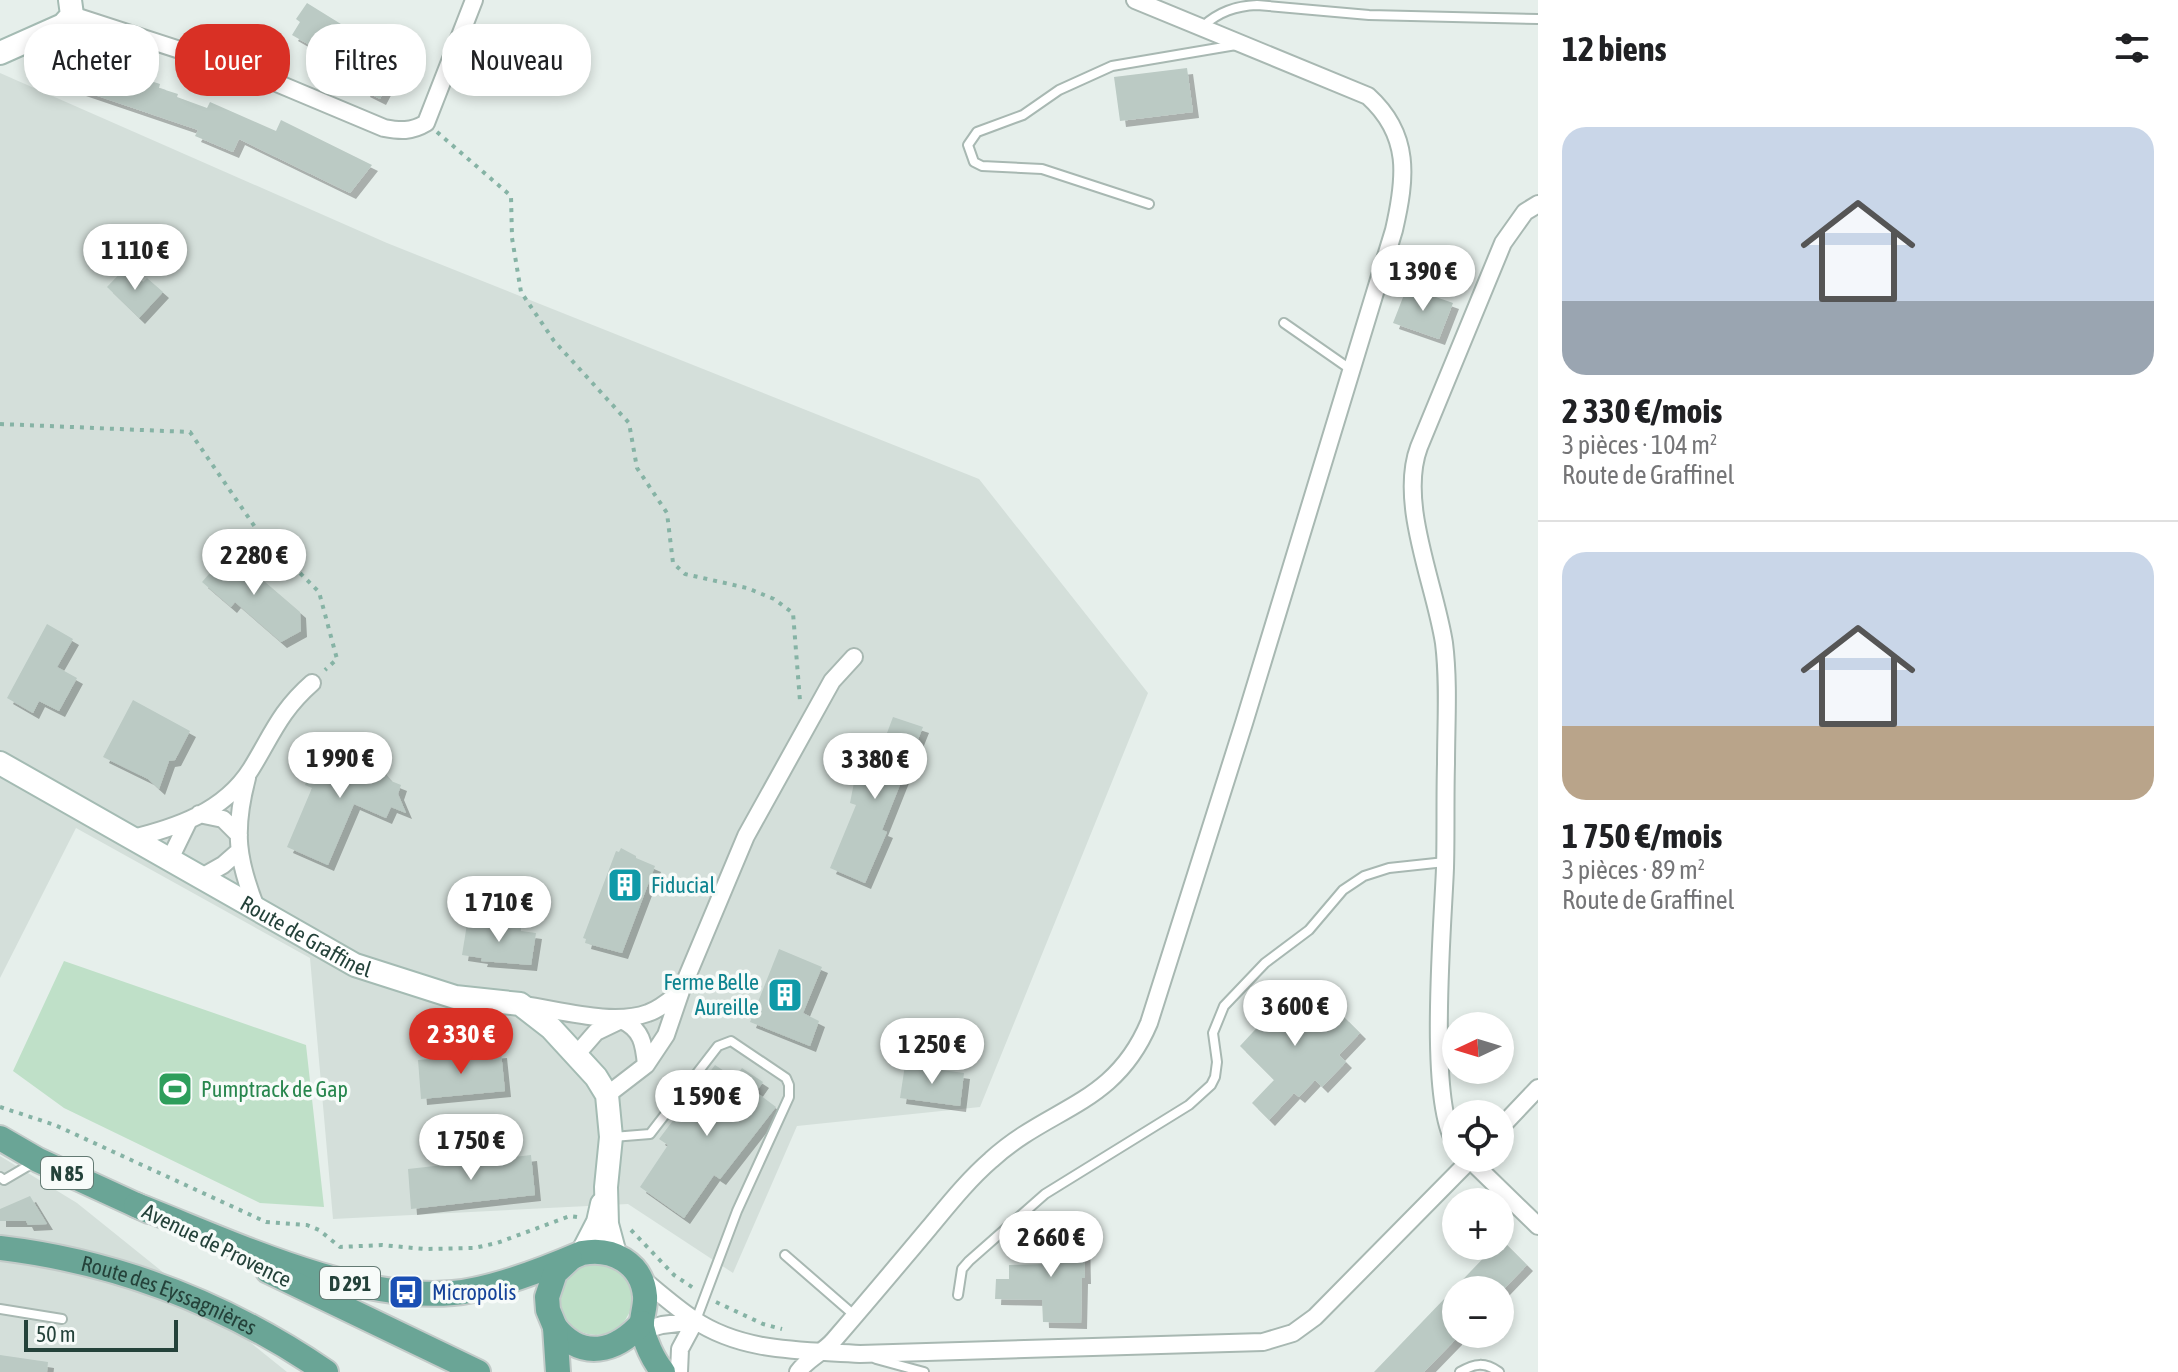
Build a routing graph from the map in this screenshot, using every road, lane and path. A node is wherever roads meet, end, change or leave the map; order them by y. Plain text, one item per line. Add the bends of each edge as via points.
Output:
1 (474, 0) edge
2 (1135, 0) edge
3 (1230, 0) edge
4 (71, 8) edge
5 (1217, 13) junction
6 (1538, 19) edge
7 (1202, 27) junction
8 (1241, 45) junction
9 (0, 53) edge
10 (426, 123) junction
11 (1149, 204) dead end
12 (1538, 204) edge
13 (1284, 323) dead end
14 (1350, 369) junction
15 (0, 424) edge
16 (854, 657) dead end
17 (312, 683) joint
18 (810, 720) junction
19 (0, 763) edge
20 (249, 772) junction
21 (194, 818) junction
22 (129, 839) junction
23 (239, 843) junction
24 (169, 861) junction
25 (1445, 862) junction
26 (200, 878) junction
27 (257, 910) junction
28 (681, 991) junction
29 (520, 1004) junction
30 (621, 1020) junction
31 (576, 1055) junction
32 (646, 1065) junction
33 (1538, 1088) edge
34 (607, 1095) junction
35 (1442, 1100) edge
36 (0, 1107) edge
37 (1514, 1113) edge
38 (611, 1137) junction
39 (0, 1138) edge
40 (38, 1160) junction
41 (1457, 1172) edge
42 (1483, 1172) edge
43 (0, 1177) edge
44 (136, 1205) junction
45 (602, 1223) junction
46 (1538, 1226) edge
47 (0, 1248) edge
48 (615, 1254) junction
49 (577, 1255) junction
50 (785, 1255) dead end
51 (639, 1276) junction
52 (958, 1295) dead end
53 (706, 1296) junction
54 (0, 1309) edge
55 (855, 1316) junction
56 (62, 1319) dead end
57 (695, 1321) junction
58 (555, 1327) junction
59 (639, 1329) junction
60 (788, 1331) dead end
61 (602, 1349) junction
62 (823, 1352) junction
63 (860, 1354) junction
64 (326, 1372) edge
65 (478, 1372) edge
66 (558, 1372) edge
67 (570, 1372) edge
68 (663, 1372) edge
69 (679, 1372) edge
70 (798, 1372) edge
71 (924, 1372) edge
72 (1460, 1372) edge
73 (1499, 1372) edge

1 - 10 street
2 - 7 street
3 - 5 lane
4 - 9 street via 63,25
4 - 10 street via 260,76 384,128 415,130
5 - 6 lane via 1257,5 1369,15
5 - 7 lane
7 - 8 street
8 - 11 lane via 1112,66 1059,90 1023,115 977,132 968,145 974,162 982,166 1042,169
8 - 14 street via 1368,96 1400,144 1405,170 1400,202
10 - 18 path via 511,196 521,292 554,341 629,423 637,468 667,513 673,563 685,574 774,599 793,613 799,698
12 - 25 street via 1525,212 1503,243 1413,464 1412,498 1445,657
13 - 14 lane
14 - 55 street via 1140,1045 1098,1091 990,1160
15 - 17 path via 190,432 257,530 319,592 337,659
16 - 18 street via 832,681
17 - 20 street via 281,715
18 - 28 street via 746,836
19 - 22 street, Route de Graffinel
20 - 21 street via 224,800
20 - 23 street via 239,810
21 - 22 street
21 - 23 street via 223,819
21 - 24 street
22 - 24 street, Route de Graffinel
23 - 26 street via 223,865
23 - 27 street via 244,878
24 - 26 street, Route de Graffinel
25 - 35 street via 1439,1016
25 - 52 lane via 1389,868 1343,890 1309,930 1265,963 1224,1006 1213,1033 1217,1062 1211,1085 1189,1105 1045,1194 962,1269
26 - 27 street, Route de Graffinel
27 - 29 street, Route de Graffinel via 381,975 455,997
28 - 30 street via 647,1014
28 - 32 street via 666,1035
29 - 30 street
29 - 31 street
30 - 31 street via 596,1032
30 - 32 street via 641,1034
31 - 34 street
32 - 34 street
33 - 37 street
34 - 38 street
36 - 45 path via 55,1125 266,1222 307,1225 340,1247 474,1248 570,1216
38 - 45 street
38 - 53 lane via 650,1134 725,1042 786,1078 789,1097 737,1211
39 - 40 main road, Avenue de Provence / N 85
40 - 43 lane via 4,1180
40 - 44 main road, Avenue de Provence / N 85
41 - 63 street via 1322,1311 1276,1339 1249,1344
42 - 46 street
44 - 49 main road, D 291 via 331,1279 432,1295 492,1285
44 - 65 main road, Avenue de Provence / N 85
45 - 48 street
45 - 49 street
45 - 53 path via 627,1227 674,1275
47 - 64 main road, Route des Eyssagnières via 70,1259 164,1287 247,1322
48 - 49 main road
48 - 51 main road
49 - 58 main road via 555,1273 550,1285 548,1310
50 - 55 lane
51 - 57 street
51 - 59 main road via 645,1300
53 - 57 lane
53 - 60 path
54 - 56 lane
55 - 62 street
57 - 59 street
57 - 62 street via 749,1344
57 - 69 street via 680,1349
58 - 61 main road via 573,1343
58 - 66 main road
59 - 61 main road
59 - 68 main road
61 - 67 main road
62 - 63 street
62 - 70 street
63 - 71 lane
72 - 73 lane via 1482,1364

